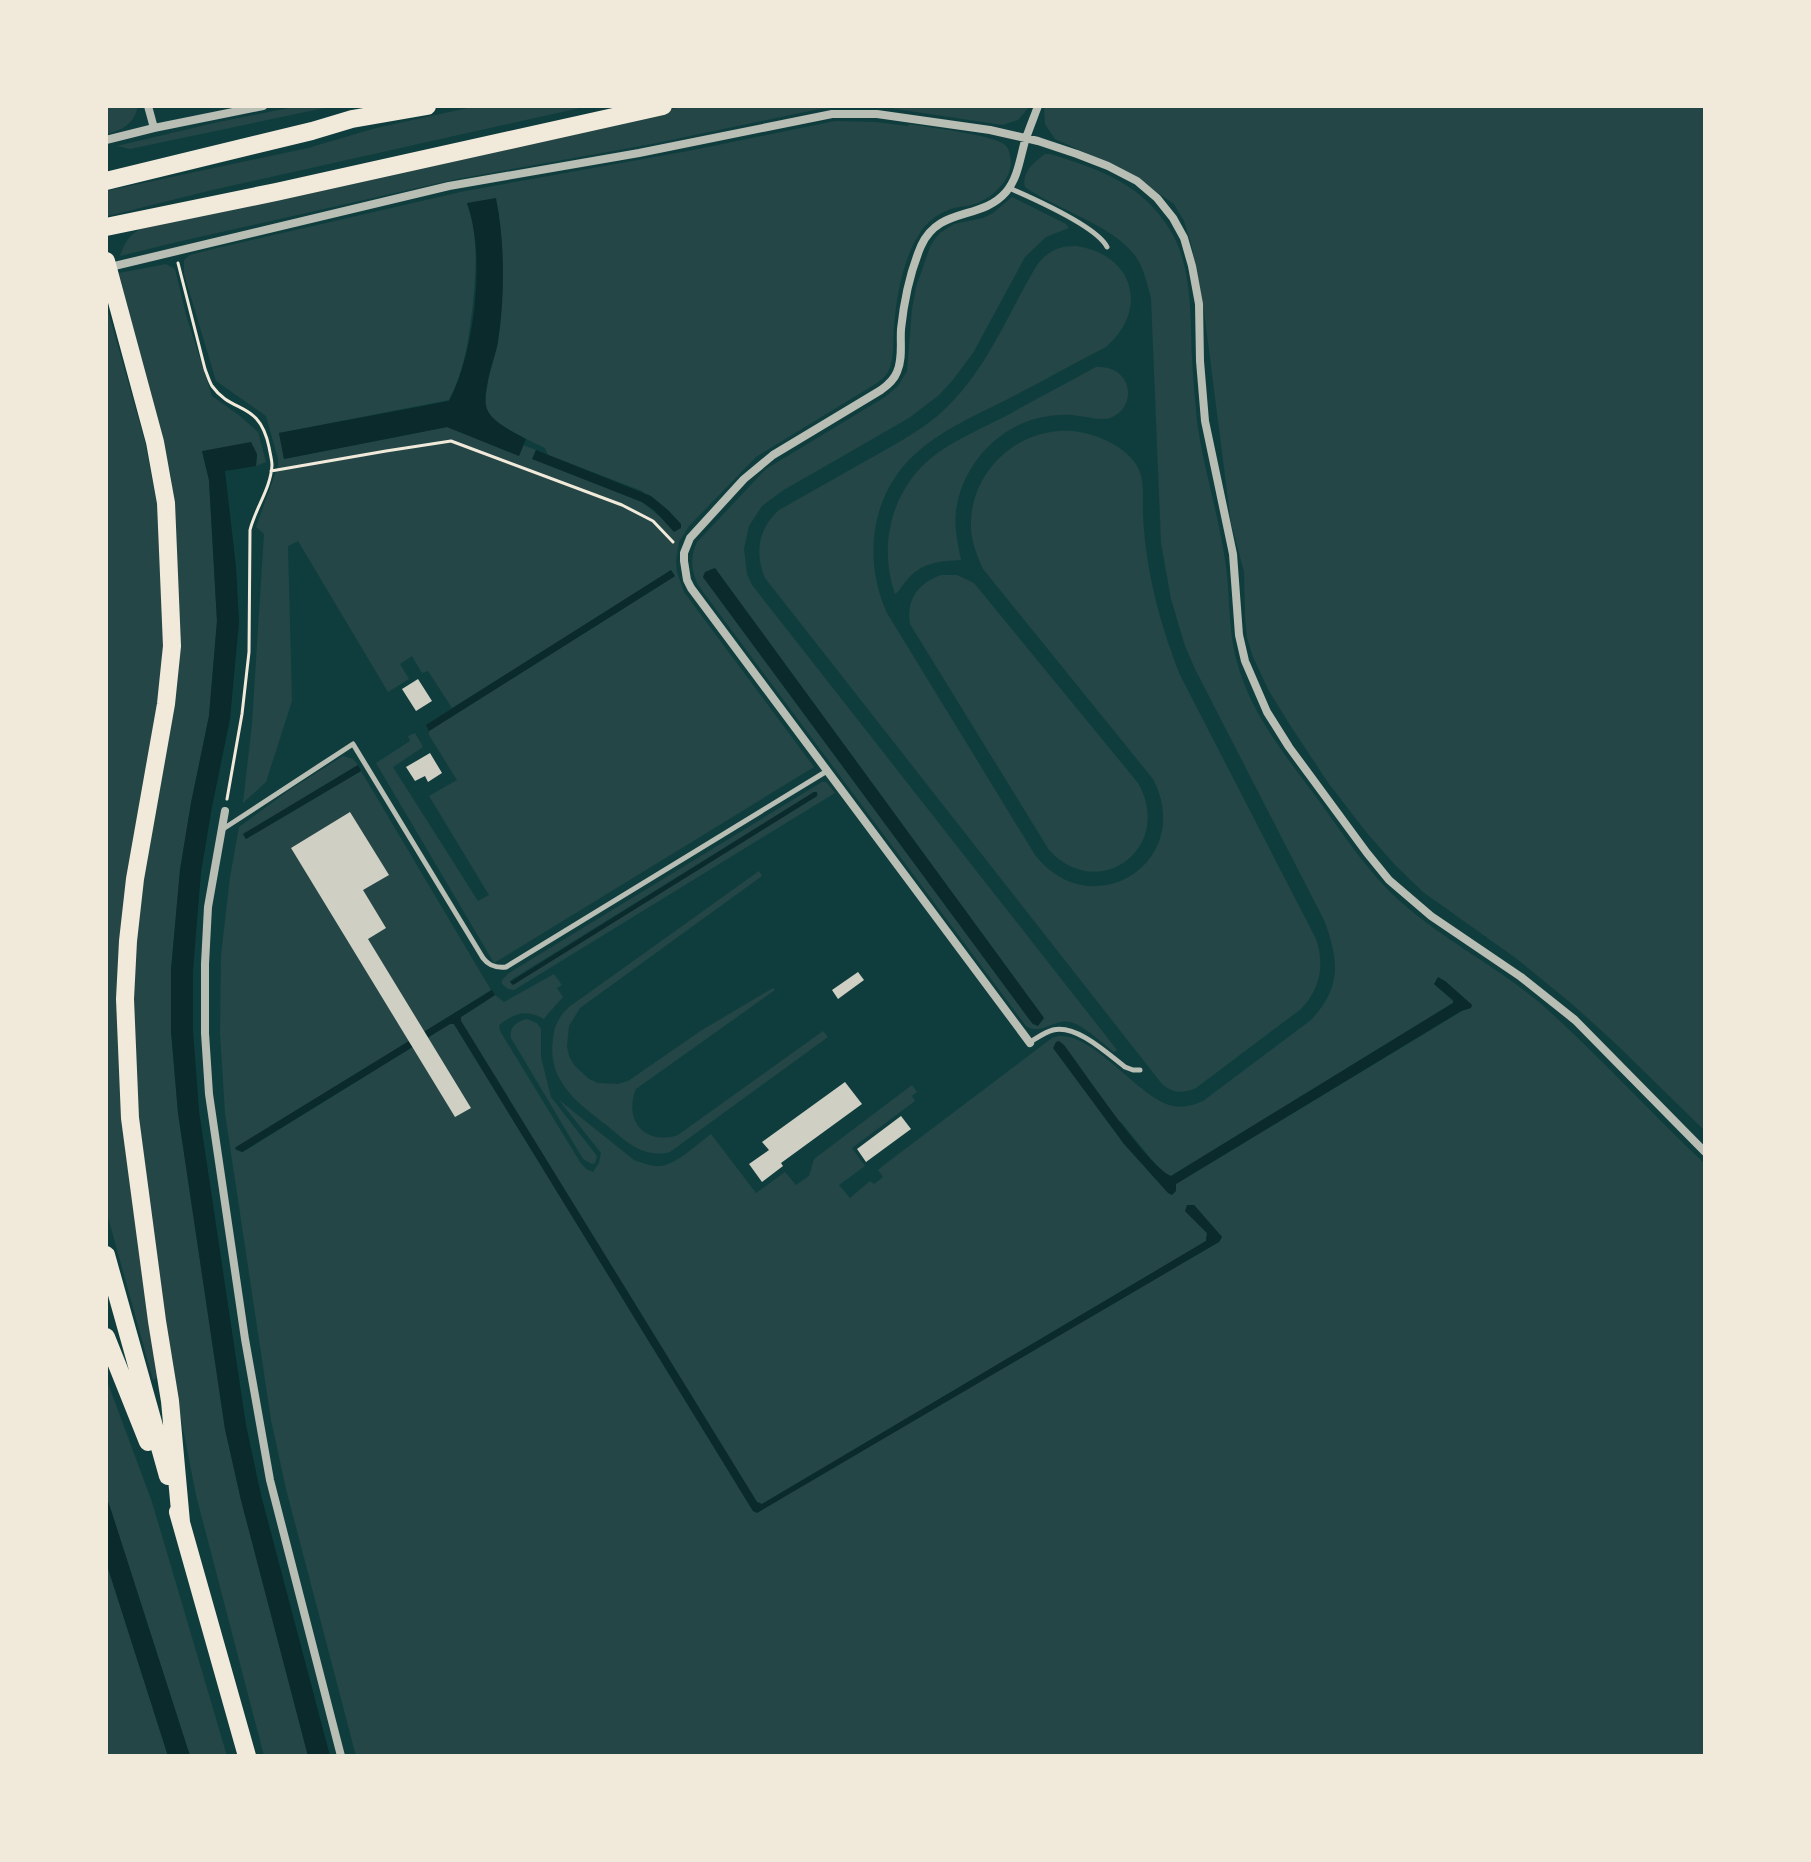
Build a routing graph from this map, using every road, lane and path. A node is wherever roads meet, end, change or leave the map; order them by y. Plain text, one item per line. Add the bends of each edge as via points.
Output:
1 (148, 106) edge
2 (263, 106) edge
3 (427, 106) edge
4 (663, 106) edge
5 (1038, 106) edge
6 (154, 128) junction
7 (1026, 138) junction
8 (106, 140) edge
9 (106, 181) edge
10 (1009, 188) junction
11 (106, 227) edge
12 (1107, 247) dead end
13 (175, 252) junction
14 (107, 265) edge
15 (271, 471) junction
16 (684, 553) junction
17 (827, 771) junction
18 (225, 811) joint
19 (222, 829) junction
20 (1030, 1043) joint
21 (1140, 1070) dead end
22 (1705, 1152) edge
23 (106, 1255) edge
24 (106, 1337) edge
25 (181, 1522) junction
26 (247, 1756) edge
27 (341, 1756) edge

1 - 6 street
2 - 6 street
3 - 9 highway via 352,119
4 - 11 highway
5 - 7 street
6 - 8 street
7 - 10 street
7 - 13 street via 924,119 832,114 449,186
7 - 22 street via 1137,181 1157,198 1184,238 1199,304 1205,421 1233,554 1239,635 1255,688 1289,747 1389,880 1575,1020
10 - 12 lane via 1085,227
10 - 16 street via 980,211 943,221 922,244 892,381 761,463 695,531
13 - 14 street
13 - 15 path via 211,384 260,422
14 - 25 highway via 155,442 166,503 172,646 135,879 125,999 130,1118 170,1401
15 - 16 path via 451,441 622,505 653,521
15 - 18 path via 250,530 249,652
16 - 17 street via 691,588
17 - 19 lane via 506,967 483,958 353,744
17 - 20 street
18 - 19 street
19 - 27 street via 208,907 205,964 209,1094 270,1480
20 - 21 lane via 1051,1030 1073,1031 1125,1067
23 - 25 highway
24 - 25 highway
25 - 26 highway

